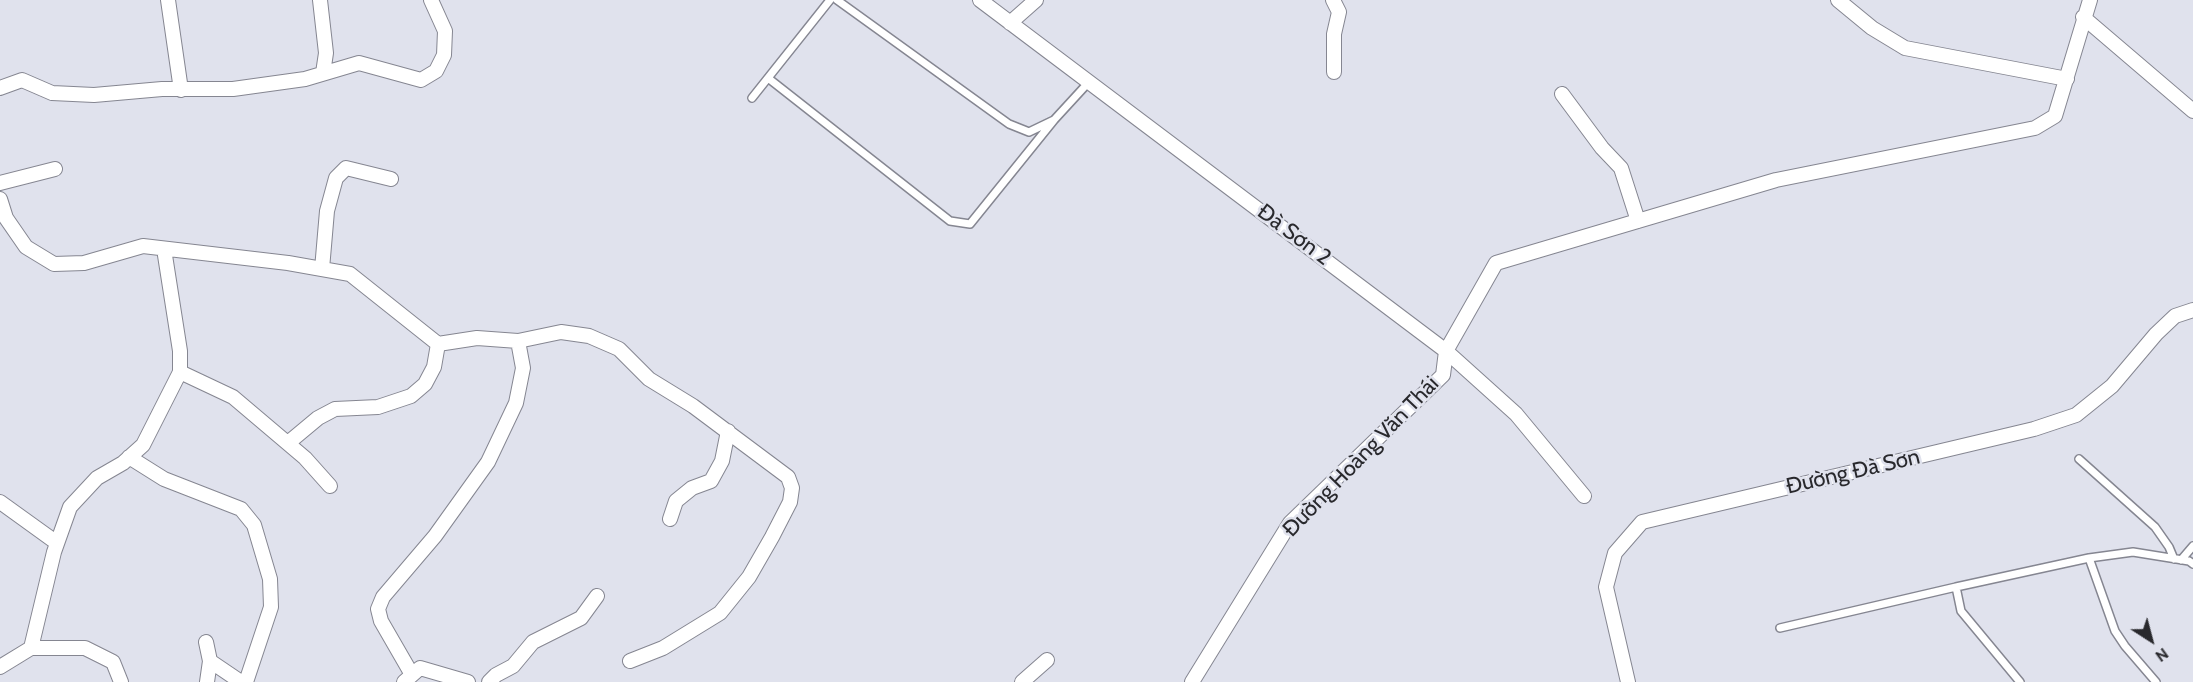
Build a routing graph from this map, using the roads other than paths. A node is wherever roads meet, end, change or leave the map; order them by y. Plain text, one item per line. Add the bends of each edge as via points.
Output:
1 (168, 0) edge
2 (320, 0) edge
3 (431, 0) edge
4 (830, 0) edge
5 (837, 0) edge
6 (980, 0) edge
7 (1004, 0) edge
8 (1036, 0) edge
9 (1333, 0) edge
10 (1838, 0) edge
11 (2090, 0) edge
12 (994, 10) junction
13 (2083, 17) junction
14 (1010, 23) junction
15 (1334, 72) dead end
16 (323, 74) junction
17 (768, 78) junction
18 (2067, 79) junction
19 (1088, 83) junction
20 (0, 88) edge
21 (181, 90) junction
22 (1562, 94) dead end
23 (752, 98) dead end
24 (2193, 111) edge
25 (1054, 120) junction
26 (55, 169) dead end
27 (391, 179) dead end
28 (0, 183) edge
29 (1, 204) edge
30 (1638, 221) junction
31 (164, 249) junction
32 (322, 269) junction
33 (2193, 310) edge
34 (518, 341) junction
35 (438, 344) junction
36 (1446, 351) junction
37 (180, 372) junction
38 (728, 431) junction
39 (288, 443) junction
40 (129, 457) junction
41 (2079, 459) dead end
42 (330, 486) dead end
43 (1584, 496) dead end
44 (0, 501) edge
45 (670, 519) dead end
46 (57, 543) junction
47 (2193, 546) edge
48 (2089, 558) junction
49 (2177, 559) junction
50 (2193, 564) edge
51 (1956, 587) junction
52 (597, 596) dead end
53 (1780, 628) dead end
54 (206, 642) dead end
55 (31, 648) junction
56 (1047, 660) dead end
57 (210, 661) junction
58 (630, 661) dead end
59 (0, 667) edge
60 (407, 678) edge
61 (121, 682) edge
62 (207, 682) edge
63 (241, 682) edge
64 (246, 682) edge
65 (468, 682) edge
66 (489, 682) edge
67 (1022, 682) edge
68 (1192, 682) edge
69 (1628, 682) edge
70 (2020, 682) edge
71 (2156, 682) edge

1 - 21 street
2 - 16 street via 326,53
3 - 16 street via 445,31 444,55 436,71 422,80 359,63
4 - 17 lane
5 - 25 lane via 1009,124 1029,132
6 - 12 street, Đà Sơn 2
7 - 12 street
8 - 14 street
9 - 15 street via 1339,12 1334,34
10 - 18 street via 1905,48
11 - 13 street
12 - 14 street, Đà Sơn 2
13 - 18 street
13 - 24 street
14 - 19 street, Đà Sơn 2
16 - 21 street via 233,89
17 - 23 lane
17 - 25 lane via 950,221 970,224
18 - 30 street via 2055,116 2035,128 1776,180
19 - 25 lane
19 - 36 street, Đà Sơn 2
20 - 21 street via 22,80 52,93
22 - 30 street via 1621,168
26 - 28 street
27 - 32 street via 346,168 336,178 327,211
29 - 31 street via 26,247 54,264 84,263 143,246
30 - 36 street via 1496,264
31 - 32 street
31 - 37 street
32 - 35 street via 350,274
33 - 69 street, Đường Đà Sơn via 2175,316 2112,386 2076,415 2022,432 1642,522 1615,554 1606,587
34 - 35 street via 477,338
34 - 38 street via 561,332 589,336 619,349 649,379
34 - 60 street via 523,368 516,403 488,462 435,536 383,597 378,609
35 - 39 street via 434,367 425,384 411,396 378,407 335,409
36 - 43 street, Đà Sơn 2 via 1516,414
36 - 68 street, Đường Hoàng Văn Thái via 1443,375 1290,523
37 - 39 street via 233,397
37 - 40 street via 143,445
38 - 45 street via 722,461 711,481 692,488 676,501
38 - 58 street via 788,477 792,488 790,502 749,577 720,613 663,648
39 - 42 street
40 - 46 street via 97,478 70,507
40 - 64 street via 164,479 242,509 254,525 270,579 271,607
41 - 49 lane via 2155,527
44 - 46 street
46 - 55 street
47 - 49 lane
48 - 49 lane via 2133,552
48 - 51 lane
48 - 71 lane via 2115,631
49 - 50 lane
51 - 53 lane
51 - 70 lane via 1961,611
52 - 66 street via 581,618 533,642 513,666
54 - 57 street
55 - 59 street
55 - 61 street via 85,648 113,662
56 - 67 street
57 - 62 street
57 - 63 street
60 - 65 street via 420,668

